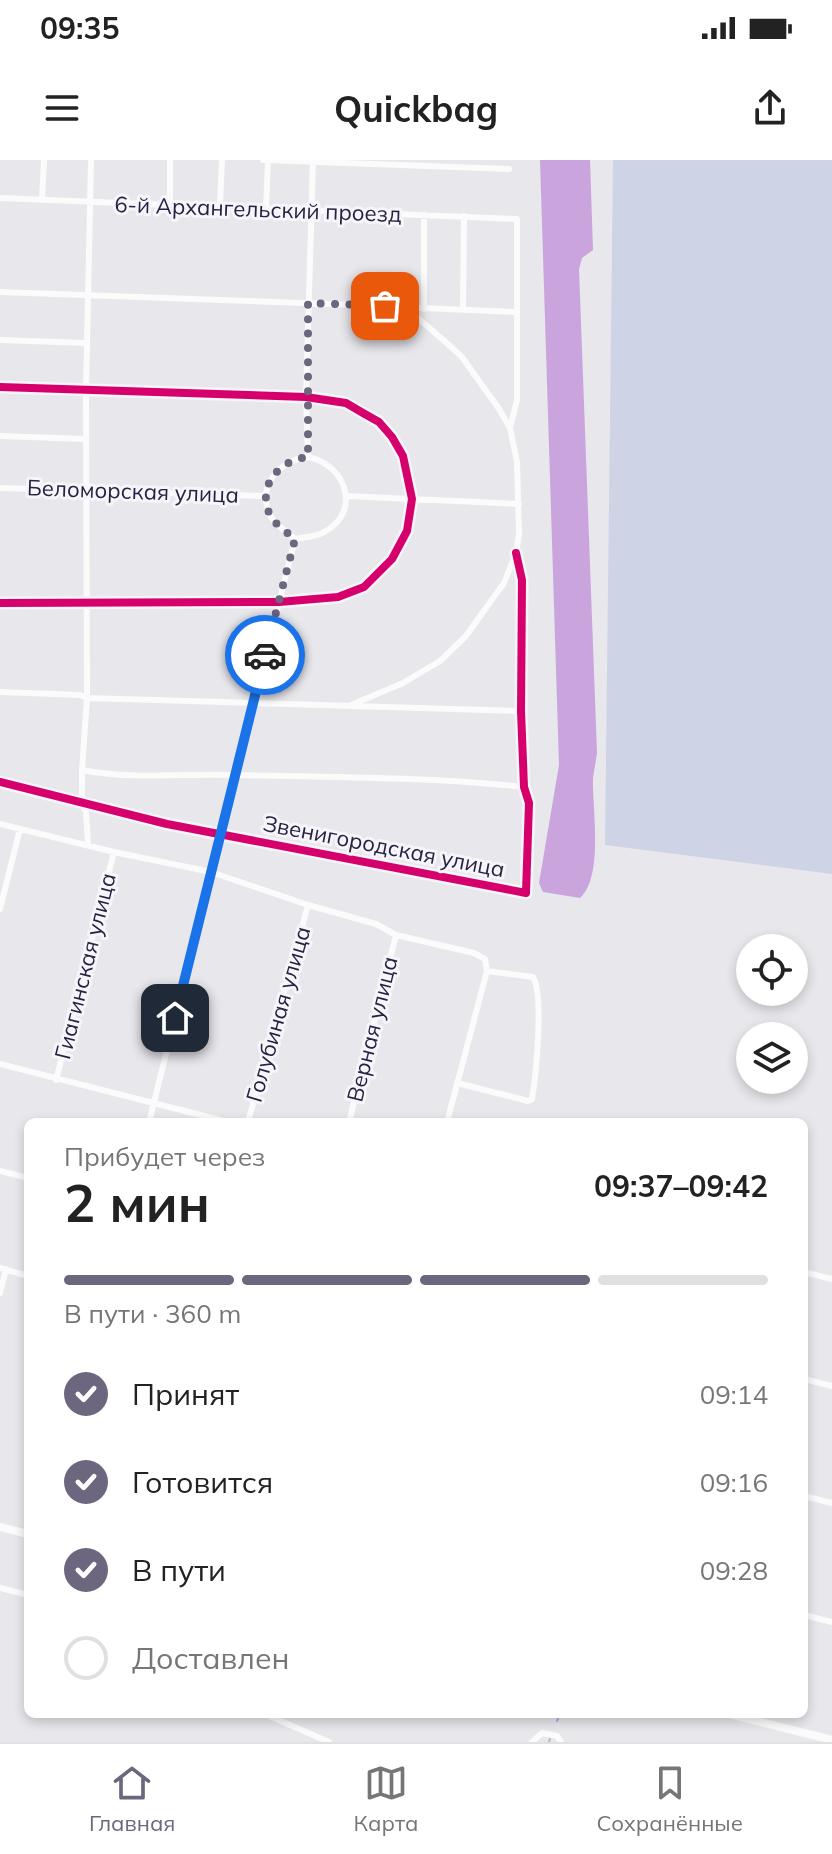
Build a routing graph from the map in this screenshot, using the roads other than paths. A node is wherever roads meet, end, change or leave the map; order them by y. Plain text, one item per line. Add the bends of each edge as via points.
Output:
1 (44, 160) edge
2 (91, 160) edge
3 (170, 160) edge
4 (222, 160) edge
5 (266, 160) edge
6 (313, 162) edge
7 (509, 169) dead end
8 (0, 198) edge
9 (42, 200) junction
10 (90, 202) junction
11 (170, 204) junction
12 (220, 205) junction
13 (266, 208) junction
14 (310, 210) junction
15 (424, 215) junction
16 (464, 216) junction
17 (0, 292) edge
18 (87, 296) junction
19 (308, 303) junction
20 (385, 306) junction
21 (424, 309) junction
22 (463, 309) junction
23 (516, 312) junction
24 (0, 340) edge
25 (87, 343) junction
26 (0, 387) edge
27 (86, 390) junction
28 (306, 397) junction
29 (510, 428) junction
30 (0, 436) edge
31 (86, 439) junction
32 (308, 457) junction
33 (0, 488) edge
34 (87, 489) junction
35 (266, 496) junction
36 (346, 496) junction
37 (412, 499) junction
38 (519, 504) junction
39 (295, 539) junction
40 (516, 553) junction
41 (279, 602) junction
42 (0, 603) edge
43 (86, 604) junction
44 (0, 692) edge
45 (87, 698) junction
46 (253, 702) junction
47 (351, 705) junction
48 (521, 711) junction
49 (82, 770) junction
50 (235, 775) junction
51 (0, 782) edge
52 (524, 787) junction
53 (82, 805) junction
54 (0, 824) edge
55 (20, 829) junction
56 (222, 833) junction
57 (88, 845) junction
58 (114, 852) junction
59 (211, 872) junction
60 (308, 905) junction
61 (0, 909) edge
62 (396, 935) junction
63 (487, 971) junction
64 (0, 1064) edge
65 (56, 1080) junction
66 (457, 1083) junction
67 (153, 1105) junction
68 (150, 1118) edge
69 (210, 1118) edge
70 (249, 1118) edge
71 (350, 1118) edge
72 (448, 1118) edge
73 (0, 1171) edge
74 (24, 1177) edge
75 (3, 1269) edge
76 (808, 1273) edge
77 (24, 1275) edge
78 (832, 1279) edge
79 (0, 1293) edge
80 (808, 1380) edge
81 (832, 1386) edge
82 (808, 1497) edge
83 (832, 1503) edge
84 (0, 1527) edge
85 (24, 1533) edge
86 (0, 1588) edge
87 (24, 1594) edge
88 (808, 1616) edge
89 (832, 1622) edge
90 (274, 1718) edge
91 (745, 1718) edge
92 (832, 1740) edge
93 (329, 1742) edge
94 (532, 1742) edge
95 (561, 1742) edge

1 - 9 street
2 - 10 street
3 - 11 street
4 - 12 street
5 - 6 street
5 - 13 street
6 - 7 street
6 - 14 street
8 - 9 street, 6-й Архангельский проезд
9 - 10 street, 6-й Архангельский проезд
10 - 11 street, 6-й Архангельский проезд
10 - 18 street
11 - 12 street, 6-й Архангельский проезд
12 - 13 street, 6-й Архангельский проезд
13 - 14 street, 6-й Архангельский проезд
14 - 15 street, 6-й Архангельский проезд
14 - 19 street
15 - 16 street, 6-й Архангельский проезд
15 - 21 street
16 - 22 street
16 - 23 street, 6-й Архангельский проезд via 517,219
17 - 18 street
18 - 19 street
18 - 25 street
19 - 20 street
19 - 28 street
20 - 21 street
20 - 29 street via 413,314 462,357
21 - 22 street
22 - 23 street
23 - 29 street via 517,400
24 - 25 street
25 - 27 street
26 - 27 street
27 - 28 street
27 - 31 street
28 - 32 street
28 - 37 street via 346,403 379,422 403,456
29 - 38 street
30 - 31 street
31 - 34 street
32 - 35 street, Беломорская улица via 275,472
32 - 36 street via 334,469
33 - 34 street, Беломорская улица
34 - 35 street, Беломорская улица
34 - 43 street
35 - 39 street, Беломорская улица via 277,525
36 - 37 street
36 - 39 street via 334,525 316,536
37 - 38 street
37 - 41 street via 401,543 364,587 338,597
38 - 40 street
39 - 41 street
40 - 47 street via 504,583 465,637 440,661
40 - 48 street via 522,580
41 - 43 street
41 - 46 street
42 - 43 street
43 - 45 street
44 - 45 street
45 - 46 street
45 - 49 street
46 - 47 street
46 - 50 street
47 - 48 street
48 - 52 street
49 - 50 street
49 - 53 street
50 - 52 street
50 - 56 street
51 - 53 street, Звенигородская улица
52 - 56 street, Звенигородская улица via 529,803 526,893
53 - 56 street, Звенигородская улица
53 - 57 street
54 - 55 street
55 - 57 street
55 - 61 street
56 - 59 street
57 - 58 street
58 - 59 street
58 - 65 street, Гиагинская улица
59 - 60 street
59 - 67 street
60 - 62 street
60 - 70 street, Голубиная улица
62 - 63 street via 474,953 485,959
62 - 71 street, Верная улица
63 - 66 street
63 - 66 street via 533,977 537,984 532,1099
64 - 65 street
65 - 67 street
66 - 72 street
67 - 68 street
67 - 69 street
73 - 74 street
75 - 77 street
75 - 79 street
76 - 78 street
80 - 81 street
82 - 83 street
84 - 85 street
86 - 87 street
88 - 89 street
90 - 93 street
91 - 92 street
94 - 95 street via 542,1733

